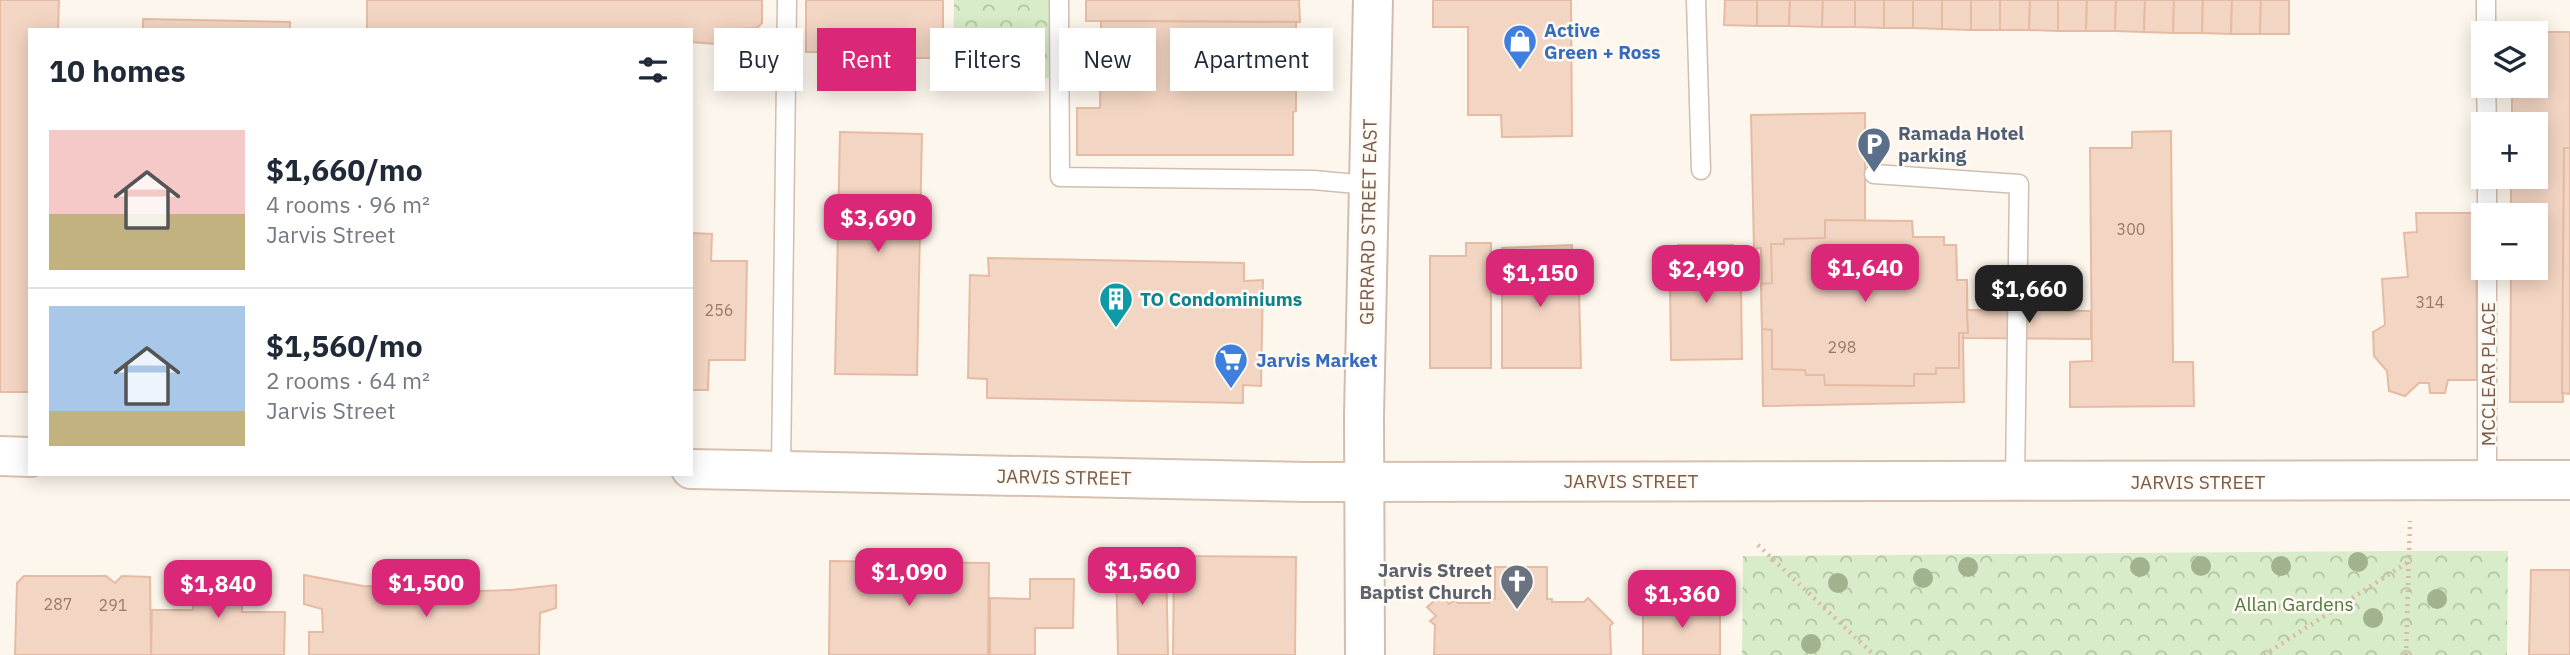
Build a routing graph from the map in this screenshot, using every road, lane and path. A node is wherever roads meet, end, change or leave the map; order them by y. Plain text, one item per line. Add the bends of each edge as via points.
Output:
1 (787, 0) edge
2 (1059, 0) edge
3 (1373, 0) edge
4 (1696, 0) edge
5 (2486, 0) edge
6 (2486, 21) edge
7 (1701, 170) dead end
8 (1874, 174) dead end
9 (1368, 185) junction
10 (2487, 280) edge
11 (0, 456) edge
12 (28, 457) edge
13 (693, 469) edge
14 (781, 470) junction
15 (2487, 480) junction
16 (2570, 480) edge
17 (2411, 481) junction
18 (1364, 482) junction
19 (2015, 482) junction
20 (1758, 545) dead end
21 (2408, 562) junction
22 (1365, 655) edge
23 (1874, 655) edge
24 (2264, 655) edge
25 (2406, 655) edge

1 - 14 lane
2 - 9 lane via 1059,177 1313,180
3 - 9 main road, GERRARD STREET EAST
4 - 7 lane
5 - 6 lane
8 - 19 lane via 2019,184
9 - 18 main road, GERRARD STREET EAST
10 - 15 lane, MCCLEAR PLACE
11 - 12 main road
13 - 14 main road, JARVIS STREET
14 - 18 main road, JARVIS STREET
15 - 16 main road, JARVIS STREET
15 - 17 main road, JARVIS STREET
17 - 19 main road, JARVIS STREET
17 - 21 path
18 - 19 main road, JARVIS STREET
18 - 22 main road, GERRARD STREET EAST
20 - 23 path
21 - 24 path
21 - 25 path

